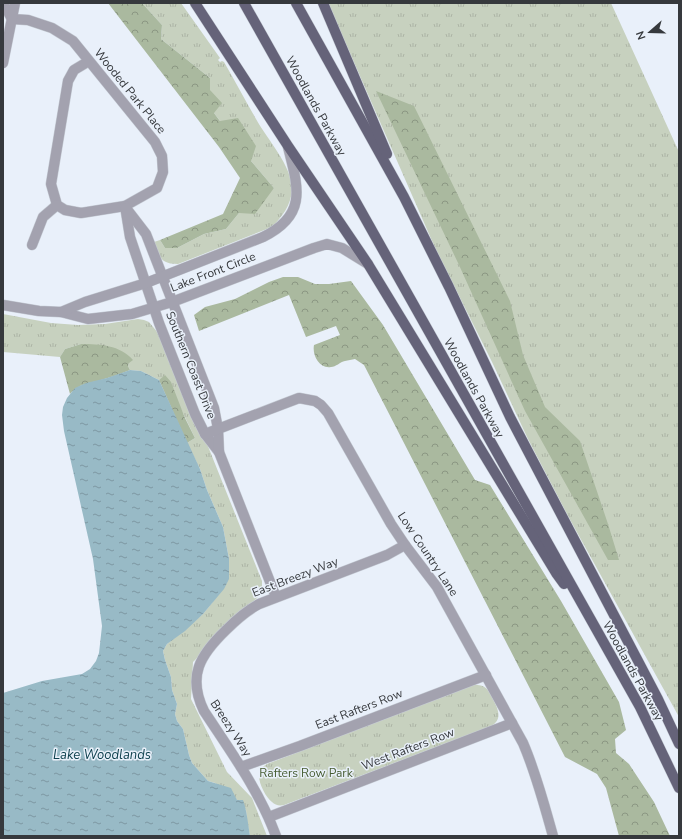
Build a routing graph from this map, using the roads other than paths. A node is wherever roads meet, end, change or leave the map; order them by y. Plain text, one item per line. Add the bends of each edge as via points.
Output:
1 (3, 3) edge
2 (15, 3) edge
3 (195, 3) edge
4 (244, 3) edge
5 (296, 3) edge
6 (323, 3) edge
7 (12, 19) junction
8 (3, 27) edge
9 (89, 61) junction
10 (3, 63) edge
11 (288, 146) junction
12 (404, 197) junction
13 (57, 206) junction
14 (125, 206) junction
15 (32, 245) dead end
16 (368, 264) junction
17 (163, 277) junction
18 (146, 283) junction
19 (172, 302) junction
20 (3, 305) edge
21 (154, 308) junction
22 (61, 312) junction
23 (218, 429) junction
24 (205, 434) junction
25 (219, 452) junction
26 (405, 545) junction
27 (276, 597) junction
28 (580, 602) junction
29 (206, 651) joint
30 (486, 674) junction
31 (512, 723) junction
32 (679, 744) edge
33 (241, 767) junction
34 (679, 788) edge
35 (269, 817) junction
36 (276, 836) edge
37 (553, 836) edge

1 - 7 street
2 - 7 street
3 - 11 main road
4 - 28 main road, Woodlands Parkway
5 - 12 main road, Woodlands Parkway
6 - 12 main road
7 - 8 street
7 - 9 street, Wooded Park Place via 28,20 52,28 73,41
7 - 10 street
9 - 13 street via 74,70 68,81 51,184
9 - 14 street, Wooded Park Place via 155,142 162,156 163,172 157,188
11 - 16 main road
11 - 17 street, Lake Front Circle via 297,186 297,199 285,222 276,231 263,237
12 - 32 main road, Woodlands Parkway via 453,294 510,417 658,699
13 - 14 street via 81,213
13 - 15 street via 43,217
14 - 17 street, Southern Coast Drive via 146,234
14 - 18 street, Southern Coast Drive via 130,237
16 - 19 street, Lake Front Circle via 342,248 327,244
16 - 28 main road via 556,574
17 - 18 street, Lake Front Circle
17 - 19 street, Southern Coast Drive
18 - 21 street, Southern Coast Drive
18 - 22 street, Lake Front Circle
19 - 21 street, Lake Front Circle
19 - 23 street, Southern Coast Drive via 214,408
20 - 22 street, Lake Front Circle
21 - 22 street, Lake Front Circle via 132,314 88,319
21 - 24 street, Southern Coast Drive
23 - 24 street, Low Country Lane
23 - 25 street, Southern Coast Drive
23 - 26 street, Low Country Lane via 299,398 309,399 321,405
24 - 25 street, Southern Coast Drive
25 - 27 street, Southern Coast Drive
26 - 27 street, East Breezy Way via 387,555
26 - 30 street, Low Country Lane via 437,587
27 - 29 street, East Breezy Way via 247,610
28 - 34 main road, Woodlands Parkway via 640,707
29 - 33 street, Breezy Way via 197,673 198,700
30 - 31 street, Low Country Lane
30 - 33 street, East Rafters Row
31 - 35 street, West Rafters Row
31 - 37 street, Low Country Lane via 531,762
33 - 35 street, Breezy Way
35 - 36 street, Breezy Way

